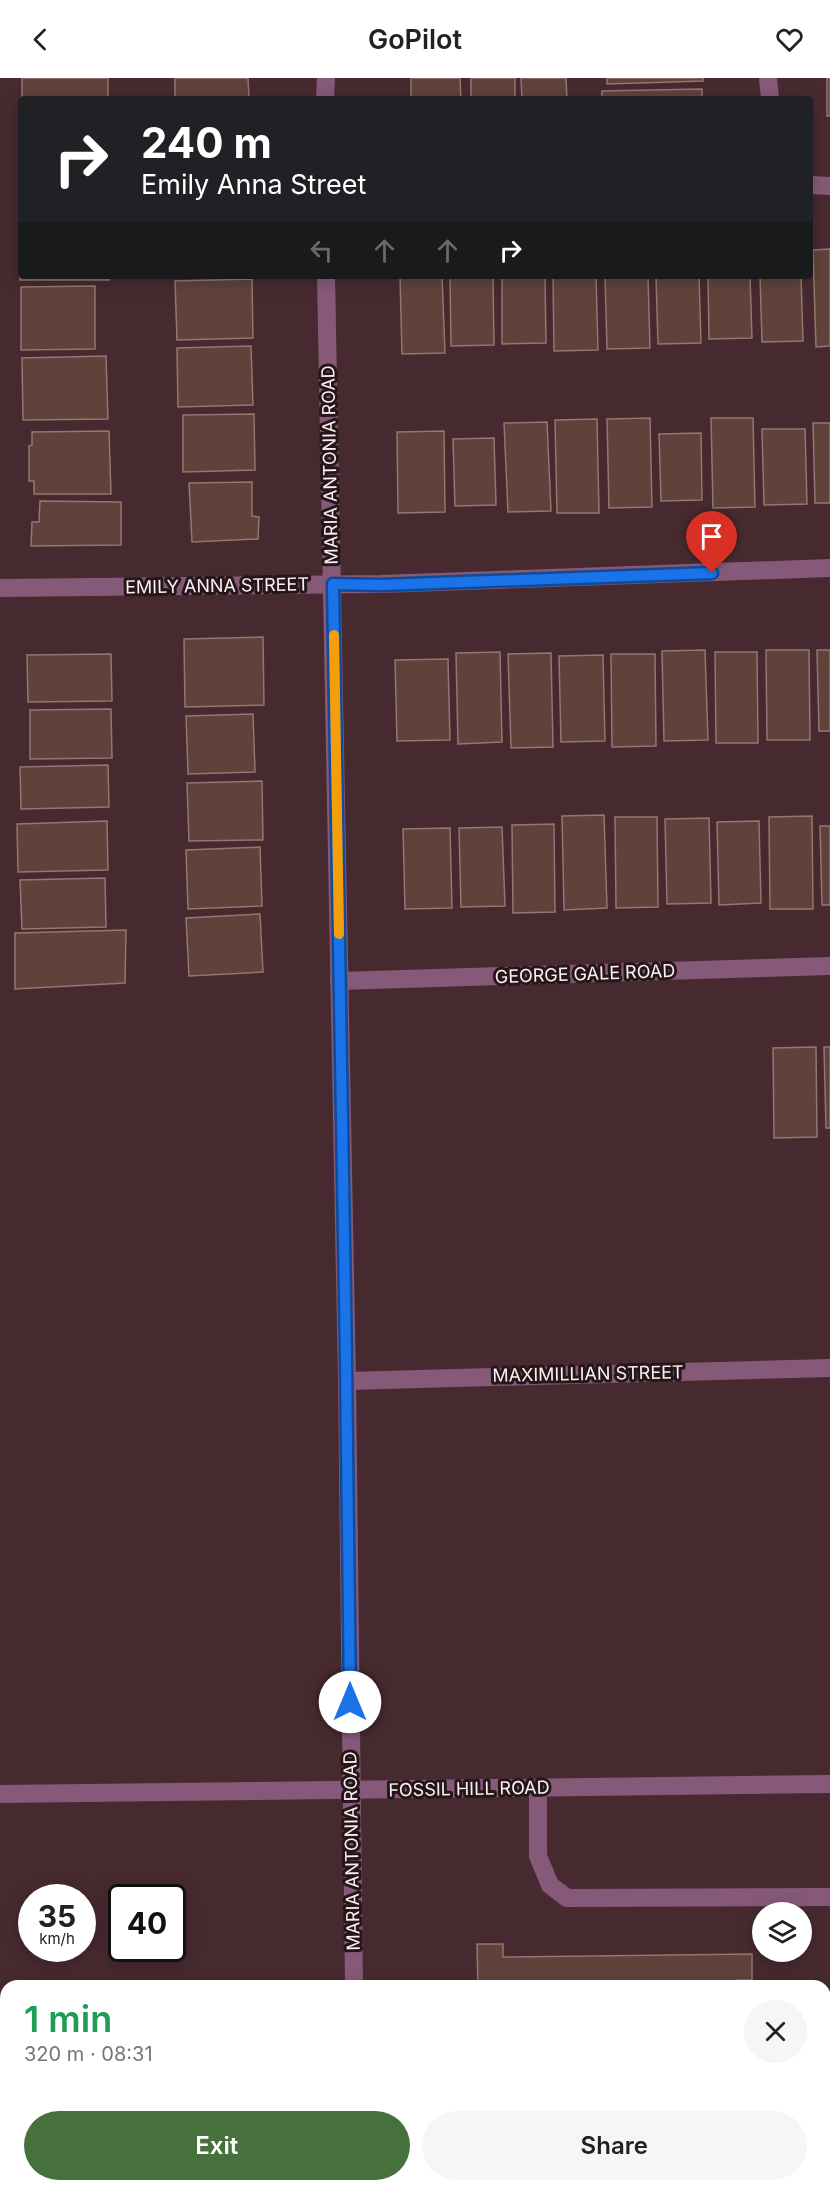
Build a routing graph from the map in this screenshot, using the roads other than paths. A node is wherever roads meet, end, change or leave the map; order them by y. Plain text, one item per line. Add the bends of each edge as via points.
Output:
1 (326, 78) edge
2 (768, 78) edge
3 (326, 96) edge
4 (770, 96) edge
5 (813, 185) edge
6 (830, 186) edge
7 (326, 279) edge
8 (830, 568) edge
9 (333, 584) junction
10 (0, 588) edge
11 (830, 966) edge
12 (339, 981) junction
13 (830, 1368) edge
14 (347, 1381) junction
15 (830, 1784) edge
16 (538, 1788) junction
17 (351, 1790) junction
18 (0, 1794) edge
19 (830, 1897) edge
20 (354, 1980) edge

1 - 3 street
2 - 4 street
5 - 6 street
7 - 9 street, MARIA ANTONIA ROAD
8 - 9 street, EMILY ANNA STREET
9 - 10 street, EMILY ANNA STREET
9 - 12 street, MARIA ANTONIA ROAD
11 - 12 street, GEORGE GALE ROAD
12 - 14 street, MARIA ANTONIA ROAD
13 - 14 street, MAXIMILLIAN STREET
14 - 17 street, MARIA ANTONIA ROAD
15 - 16 street, FOSSIL HILL ROAD
16 - 17 street, FOSSIL HILL ROAD
16 - 19 street via 538,1856 550,1885 567,1898
17 - 18 street, FOSSIL HILL ROAD
17 - 20 street, MARIA ANTONIA ROAD

